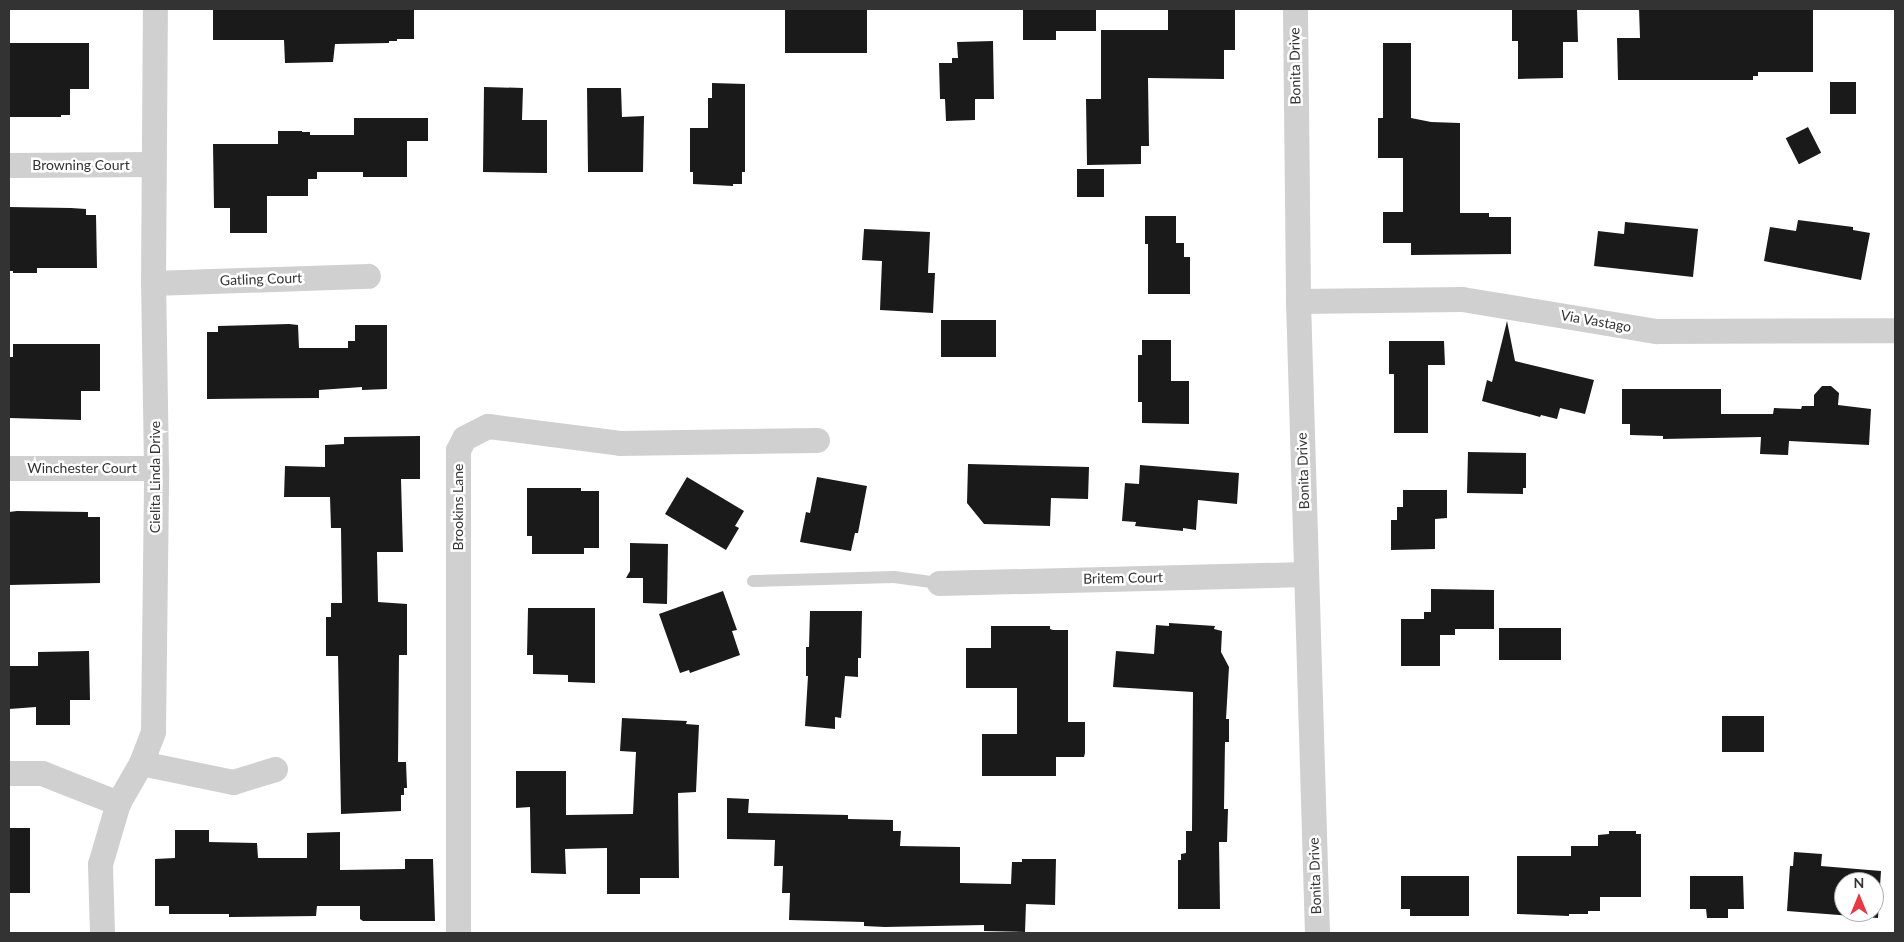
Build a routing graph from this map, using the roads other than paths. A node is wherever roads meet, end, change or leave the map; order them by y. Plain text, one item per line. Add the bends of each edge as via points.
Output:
1 (155, 9) edge
2 (1295, 9) edge
3 (153, 164) junction
4 (9, 165) edge
5 (368, 276) dead end
6 (153, 282) junction
7 (1298, 301) junction
8 (1895, 330) edge
9 (817, 440) dead end
10 (9, 468) edge
11 (156, 468) junction
12 (1306, 574) junction
13 (753, 581) dead end
14 (939, 583) joint
15 (142, 762) junction
16 (275, 769) dead end
17 (9, 774) edge
18 (118, 803) junction
19 (102, 933) edge
20 (458, 933) edge
21 (1317, 933) edge

1 - 3 street, Cielita Linda Drive
2 - 7 street, Bonita Drive
3 - 4 street, Browning Court
3 - 6 street, Cielita Linda Drive
5 - 6 street, Gatling Court
6 - 11 street, Cielita Linda Drive
7 - 8 street, Via Vastago via 1462,298 1656,332
7 - 12 street, Bonita Drive
9 - 20 street, Brookins Lane via 620,443 488,426 464,438 458,450
10 - 11 street, Winchester Court
11 - 15 street, Cielita Linda Drive via 153,731
12 - 14 street, Britem Court
12 - 21 street, Bonita Drive
13 - 14 lane via 894,577
15 - 16 street via 233,782
15 - 18 street, Cielita Linda Drive
17 - 18 street via 42,773
18 - 19 street, Cielita Linda Drive via 100,864

